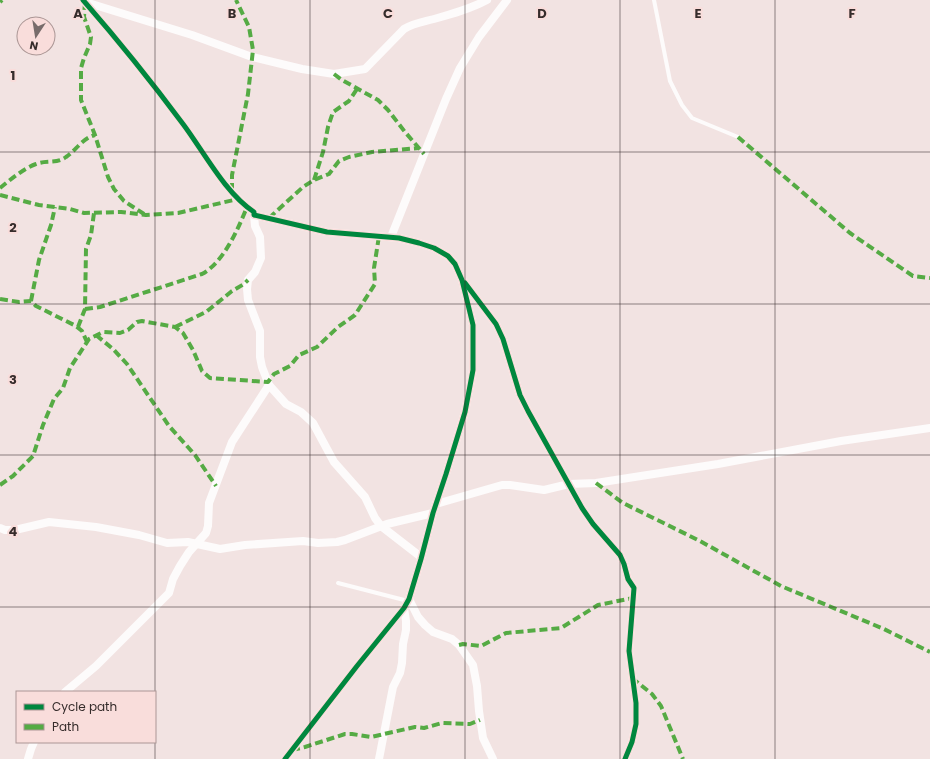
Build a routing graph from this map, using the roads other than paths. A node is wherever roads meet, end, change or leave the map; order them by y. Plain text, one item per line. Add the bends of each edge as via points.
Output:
1 (487, 0) edge
2 (507, 0) edge
3 (654, 0) edge
4 (84, 1) edge
5 (738, 137) dead end
6 (254, 215) junction
7 (391, 237) junction
8 (462, 280) junction
9 (269, 385) junction
10 (930, 428) edge
11 (569, 484) junction
12 (436, 504) junction
13 (433, 513) junction
14 (381, 526) junction
15 (0, 528) edge
16 (197, 544) junction
17 (421, 557) junction
18 (338, 584) dead end
19 (407, 603) junction
20 (66, 691) edge
21 (34, 743) edge
22 (28, 759) edge
23 (285, 759) edge
24 (379, 759) edge
25 (493, 759) edge
26 (625, 759) edge

1 - 4 street via 453,14 411,25 365,69 334,74 257,59 192,35
2 - 7 street via 460,68
3 - 5 lane via 670,81 682,105 692,118
4 - 6 street via 159,91 225,183 241,202 254,212
6 - 7 street via 327,232
6 - 9 street via 262,258 248,280 247,289 248,300 260,331 260,357
7 - 8 street via 434,248 448,256 455,264
8 - 11 street via 496,324 520,395
8 - 12 street via 473,325 473,370 465,412
9 - 14 street via 286,404 301,412 313,423 334,462 365,497
9 - 16 street via 232,442 209,503 206,533
10 - 11 street via 596,483
11 - 12 street via 544,490 502,485
11 - 26 street via 593,524 620,555 628,579 634,588 629,651 636,703 636,724
12 - 13 street
13 - 14 street
13 - 17 street
14 - 16 street via 337,542 303,541 220,549
14 - 17 street
15 - 16 street via 15,530 49,522 96,527 167,543
16 - 20 street via 188,552 180,566 169,593 96,666
17 - 19 street
18 - 19 lane
19 - 23 street
19 - 24 street via 402,663 393,686
19 - 25 street via 425,626 452,639 473,664 478,686 483,738
21 - 22 street

